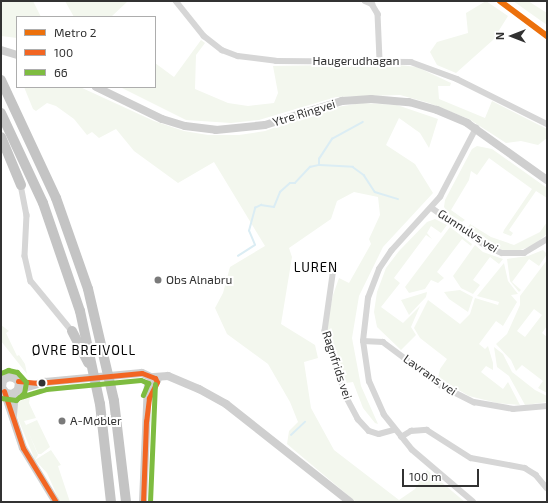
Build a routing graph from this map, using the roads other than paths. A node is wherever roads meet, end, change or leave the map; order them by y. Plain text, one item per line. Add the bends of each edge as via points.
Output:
1 (176, 1) edge
2 (365, 1) edge
3 (1, 50) edge
4 (16, 54) edge
5 (380, 60) junction
6 (1, 80) edge
7 (98, 88) edge
8 (1, 113) edge
9 (547, 124) edge
10 (476, 128) junction
11 (1, 137) edge
12 (547, 180) edge
13 (21, 185) joint
14 (432, 208) junction
15 (547, 239) edge
16 (334, 268) dead end
17 (72, 331) joint
18 (363, 341) junction
19 (95, 375) junction
20 (4, 376) edge
21 (18, 381) junction
22 (152, 381) junction
23 (38, 383) junction
24 (2, 388) edge
25 (16, 392) junction
26 (547, 406) edge
27 (13, 420) junction
28 (394, 430) junction
29 (401, 438) junction
30 (547, 488) edge
31 (56, 502) edge
32 (111, 502) edge
33 (126, 502) edge
34 (143, 502) edge
35 (350, 502) edge
36 (473, 502) edge

1 - 5 street, Haugerudhagan via 204,36 222,50 238,56 276,61
2 - 5 street via 374,6 378,14
3 - 4 main road
5 - 9 street, Haugerudhagan via 411,62 429,67
6 - 33 highway via 56,198 87,283 114,396
7 - 10 main road, Ytre Ringvei via 162,119 209,130 250,128 332,103 371,99 403,101 426,106
8 - 19 highway via 57,240 82,318
10 - 12 main road, Ytre Ringvei
10 - 14 street via 450,181
11 - 13 highway
13 - 17 street via 27,215 25,256 29,274 36,289
14 - 15 street, Gunnulvs vei via 486,246 502,253 527,252
14 - 18 street via 391,252 379,269 368,298
16 - 28 street, Ragnfrids vei via 325,331 347,398 366,429 379,434
17 - 19 highway
18 - 26 street, Lavrans vei via 383,342 442,386 474,402 513,409
18 - 28 street via 369,382 380,408
19 - 32 highway via 105,437
20 - 21 main road
20 - 24 main road
21 - 23 main road
21 - 25 main road
22 - 23 main road via 142,373
22 - 34 main road
22 - 35 main road via 175,380 205,391 226,404
23 - 25 main road
24 - 25 main road
24 - 27 main road
25 - 27 main road
27 - 31 main road via 27,455
28 - 29 street
29 - 30 street via 411,431 427,430 471,458 523,467 536,475
29 - 36 street

